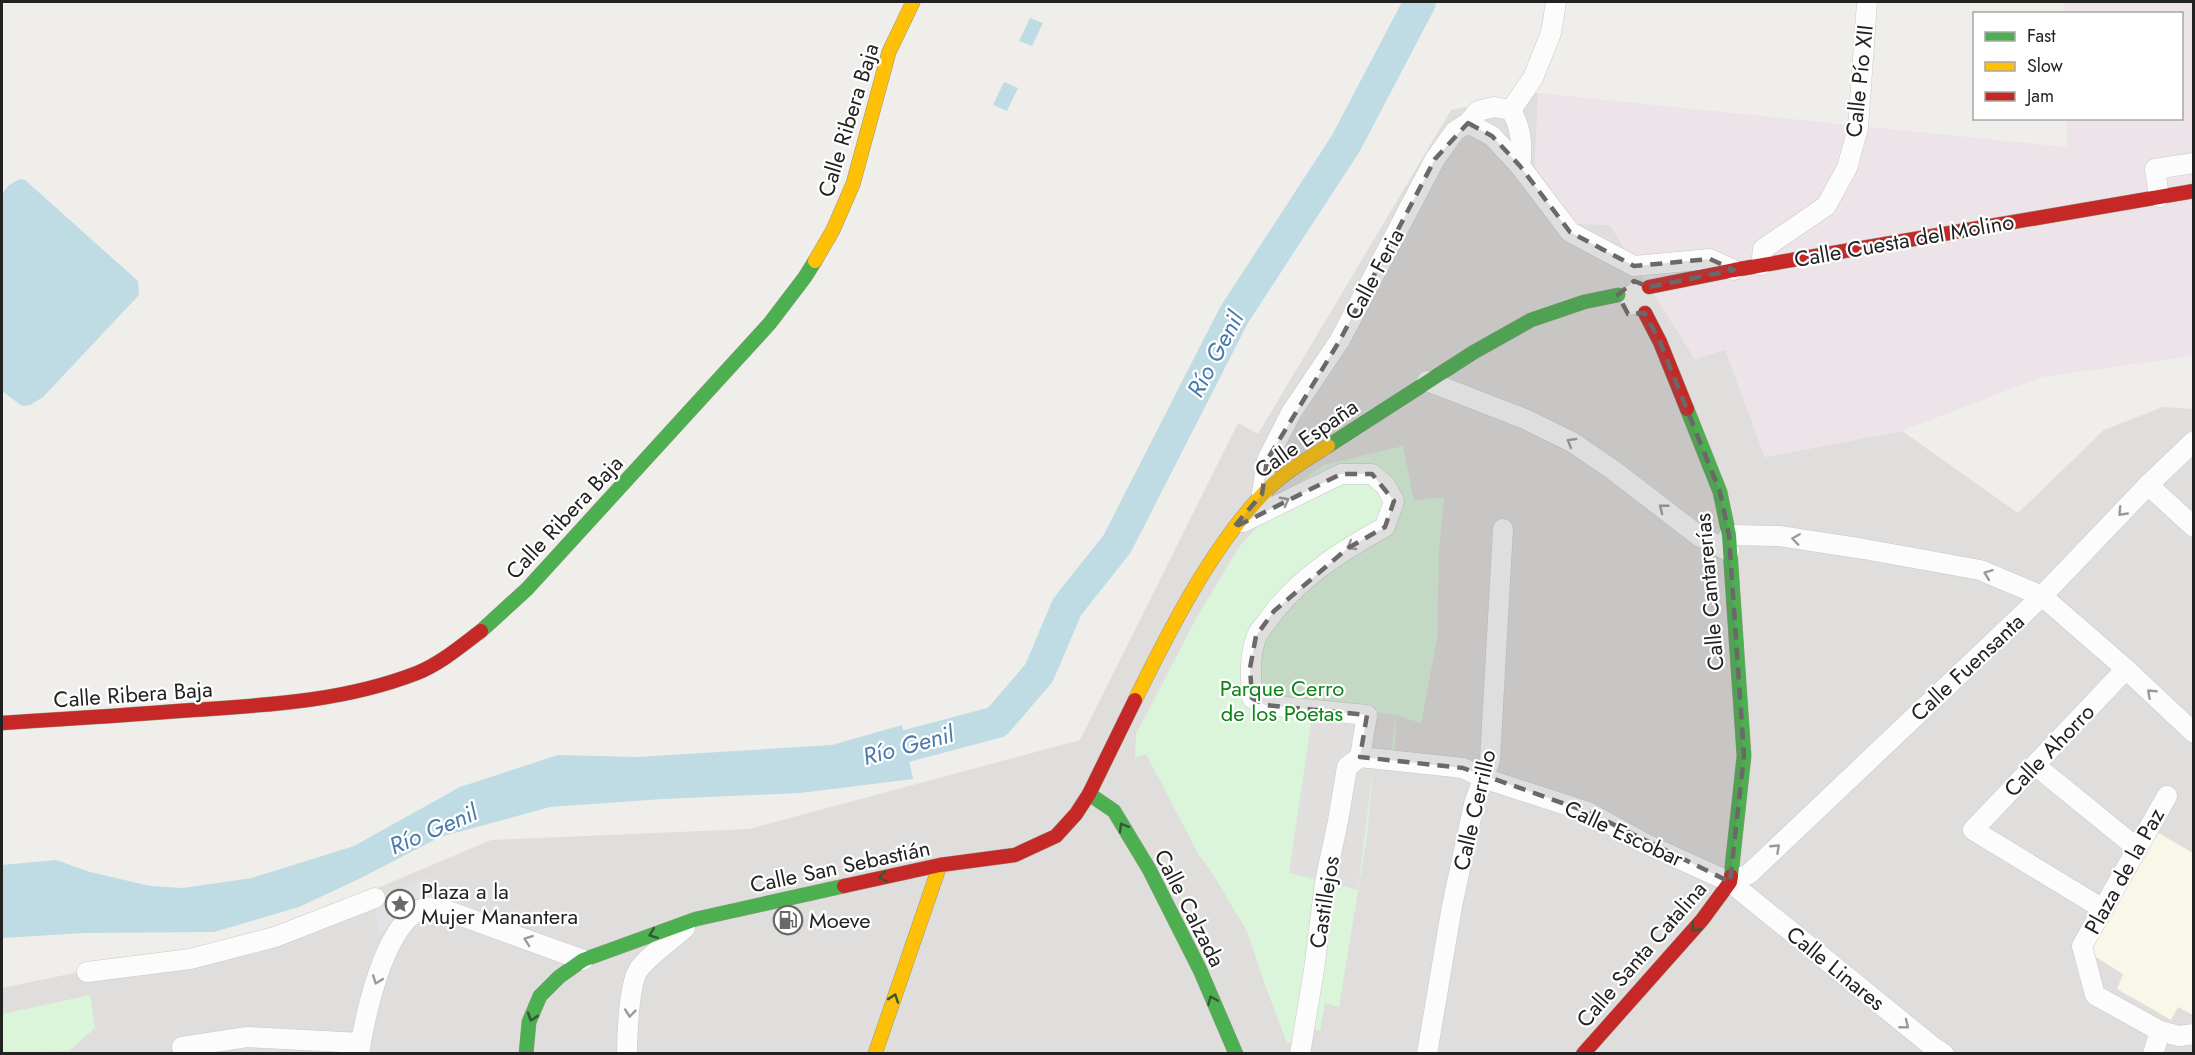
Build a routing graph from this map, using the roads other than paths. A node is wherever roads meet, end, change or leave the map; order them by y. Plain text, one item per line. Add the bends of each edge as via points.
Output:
1 (913, 2) edge
2 (1556, 2) edge
3 (1867, 2) edge
4 (1512, 110) junction
5 (1468, 123) junction
6 (2193, 163) edge
7 (1520, 166) junction
8 (2193, 191) edge
9 (2159, 197) junction
10 (1761, 265) junction
11 (1734, 270) junction
12 (1643, 297) junction
13 (1427, 381) junction
14 (2193, 441) edge
15 (2148, 485) junction
16 (1262, 494) junction
17 (2193, 527) edge
18 (1233, 528) junction
19 (1503, 529) dead end
20 (1729, 543) junction
21 (2042, 596) junction
22 (2126, 669) junction
23 (2, 723) edge
24 (2193, 734) edge
25 (1360, 758) junction
26 (2035, 765) junction
27 (1483, 778) junction
28 (1089, 794) junction
29 (2167, 796) dead end
30 (2137, 848) junction
31 (940, 865) junction
32 (1730, 882) junction
33 (375, 898) dead end
34 (2103, 909) junction
35 (696, 919) junction
36 (583, 960) junction
37 (87, 972) dead end
38 (2160, 1031) junction
39 (2193, 1034) edge
40 (182, 1047) dead end
41 (360, 1048) edge
42 (1935, 1051) edge
43 (526, 1053) edge
44 (627, 1053) edge
45 (876, 1053) edge
46 (1236, 1053) edge
47 (1300, 1053) edge
48 (1427, 1053) edge
49 (1583, 1053) edge
50 (2153, 1053) edge

1 - 23 street, Calle Ribera Baja via 889,52 853,184 833,230 805,277 762,332 527,589 492,622 418,672 330,698
2 - 4 street via 1551,33 1533,78
3 - 10 street, Calle Pío XII via 1858,128 1847,168 1826,206 1763,249
4 - 5 street, Calle Feria via 1494,107 1478,111
4 - 7 street via 1522,148
5 - 7 street via 1492,136
5 - 16 street, Calle Feria via 1455,131 1435,159 1340,340 1291,413 1267,460
6 - 9 street via 2155,169
7 - 11 street via 1570,232 1634,266 1710,259
8 - 9 street, Calle Cuesta del Molino
9 - 10 street, Calle Cuesta del Molino
10 - 11 street, Calle Cuesta del Molino
11 - 12 street, Calle Cuesta del Molino
12 - 13 street, Calle España via 1620,290 1619,301 1584,302 1531,320
12 - 20 street, Calle Cantarerías via 1720,492
13 - 16 street, Calle España via 1289,471
20 -> 13 street via 1699,536 1572,442
14 - 15 street, Calle Fuensanta
15 - 17 street
15 -> 21 street, Calle Fuensanta
16 - 18 street, Calle España
18 -> 25 street via 1341,474 1372,474 1385,485 1394,501 1385,527 1348,548 1304,581 1274,611 1256,636 1250,668 1252,698 1264,705 1367,716
18 - 28 street, Calle España via 1187,602
19 - 27 street, Calle Cerrillo via 1490,760
21 -> 20 street via 1980,570 1864,549 1779,536
20 - 32 street, Calle Cantarerías via 1744,756
21 - 22 street
32 -> 21 street, Calle Fuensanta via 1749,874
24 -> 22 street
22 - 26 street, Calle Ahorro
25 - 27 street, Calle Escobar via 1463,768
25 - 47 street, Castillejos via 1347,767 1324,882
26 - 30 street
26 - 34 street, Calle Ahorro via 1973,830
27 - 32 street, Calle Escobar via 1588,812 1644,843
27 - 48 street, Calle Cerrillo via 1452,906
28 - 31 street, Calle San Sebastián via 1066,826 1041,844 1015,855
46 -> 28 street, Calle Calzada via 1149,869 1114,811
29 - 30 street, Plaza de la Paz
30 - 34 street, Plaza de la Paz
31 -> 35 street, Calle San Sebastián
45 -> 31 street
32 -> 42 street, Calle Linares
32 -> 49 street, Calle Santa Catalina via 1702,920
33 - 37 street via 243,946 190,959
34 - 38 street, Plaza de la Paz via 2082,946 2095,995
35 -> 36 street, Calle San Sebastián
35 -> 44 street via 638,970 632,988
36 -> 41 street via 437,907 420,909 401,927 388,949 371,993
36 -> 43 street, Calle San Sebastián via 540,996 529,1022
38 - 39 street via 2179,1036
38 - 50 street
40 - 41 street via 247,1037

